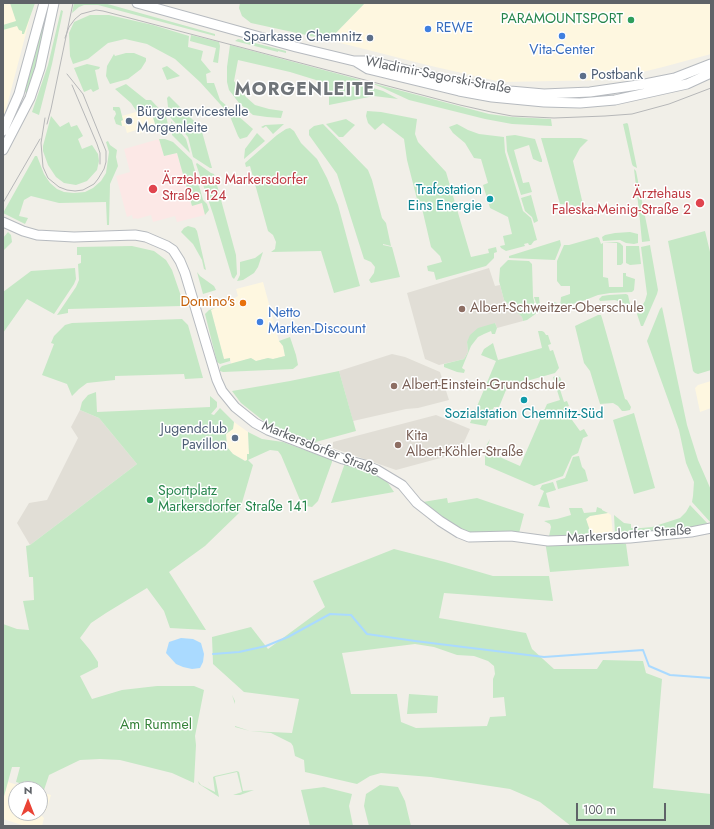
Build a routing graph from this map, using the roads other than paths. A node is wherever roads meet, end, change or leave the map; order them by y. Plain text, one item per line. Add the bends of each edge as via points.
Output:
1 (44, 3) edge
2 (54, 3) edge
3 (137, 3) edge
4 (354, 60) junction
5 (711, 64) edge
6 (711, 73) edge
7 (3, 131) edge
8 (3, 150) edge
9 (4, 223) edge
10 (711, 528) edge

1 - 7 main road via 19,94
2 - 8 main road via 44,53 30,98
3 - 4 main road, Wladimir-Sagorski-Straße via 276,42
4 - 5 main road, Wladimir-Sagorski-Straße via 370,61 473,86 544,94 583,93 645,84 675,78
4 - 6 main road, Wladimir-Sagorski-Straße via 368,69 447,89 544,102 580,103 615,100 688,84
9 - 10 main road, Markersdorfer Straße via 38,235 135,235 167,246 180,261 217,380 235,407 268,430 376,470 402,485 417,503 459,533 469,537 511,536 548,541 630,538

